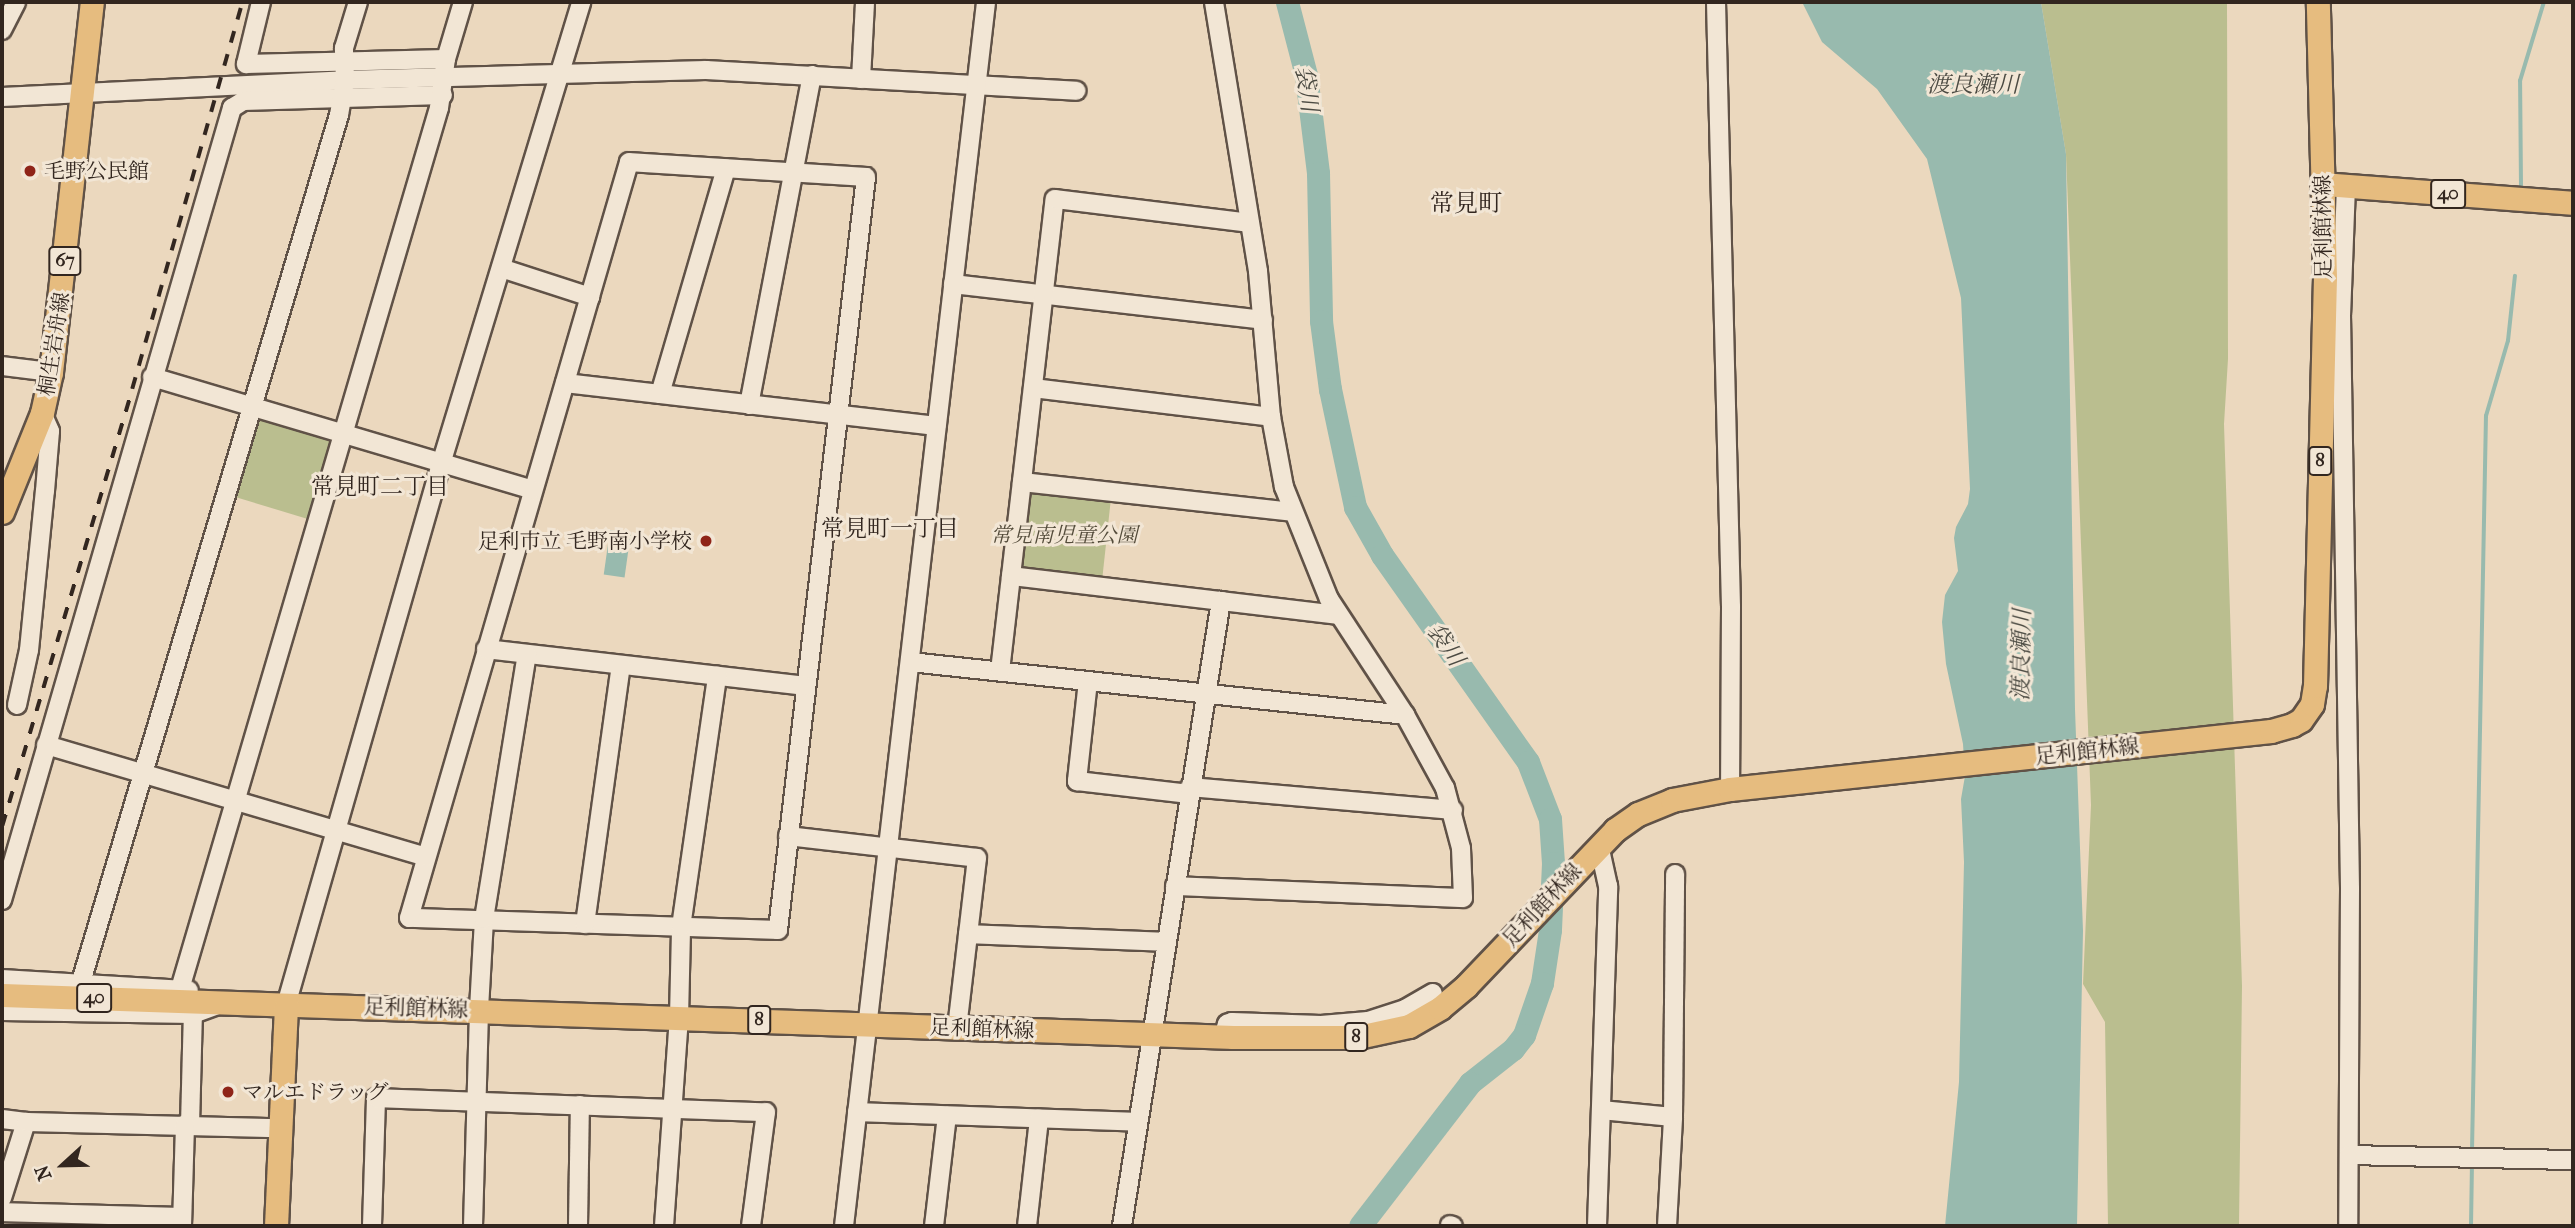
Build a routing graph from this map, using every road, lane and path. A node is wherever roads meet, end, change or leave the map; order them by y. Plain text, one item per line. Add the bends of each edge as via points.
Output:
1 (16, 2) edge
2 (92, 2) edge
3 (261, 2) edge
4 (358, 2) edge
5 (463, 2) edge
6 (581, 2) edge
7 (865, 2) edge
8 (986, 2) edge
9 (1214, 2) edge
10 (1716, 2) edge
11 (2318, 2) edge
12 (2, 30) edge
13 (446, 68) junction
14 (559, 72) junction
15 (813, 75) junction
16 (860, 79) junction
17 (344, 80) junction
18 (976, 85) junction
19 (1076, 90) dead end
20 (83, 91) junction
21 (443, 95) junction
22 (2, 97) edge
23 (726, 168) junction
24 (793, 172) junction
25 (2323, 184) junction
26 (2346, 186) junction
27 (2573, 202) edge
28 (1250, 223) junction
29 (502, 268) junction
30 (953, 284) junction
31 (1044, 293) junction
32 (590, 297) junction
33 (1263, 320) junction
34 (2, 366) edge
35 (51, 372) junction
36 (152, 377) junction
37 (565, 383) junction
38 (1033, 388) junction
39 (660, 394) junction
40 (749, 405) junction
41 (251, 407) junction
42 (43, 413) junction
43 (837, 415) junction
44 (1271, 417) junction
45 (937, 426) junction
46 (343, 434) junction
47 (441, 464) junction
48 (1022, 482) junction
49 (533, 490) junction
50 (2, 512) edge
51 (1292, 512) junction
52 (1011, 576) junction
53 (1221, 601) junction
54 (1339, 615) junction
55 (486, 649) junction
56 (527, 654) junction
57 (910, 662) junction
58 (621, 665) junction
59 (1000, 671) junction
60 (717, 676) junction
61 (1088, 681) junction
62 (806, 686) junction
63 (1206, 693) junction
64 (17, 705) dead end
65 (1405, 715) junction
66 (46, 745) junction
67 (144, 773) junction
68 (1737, 789) junction
69 (1189, 791) junction
70 (234, 799) junction
71 (1453, 810) junction
72 (335, 829) junction
73 (788, 836) junction
74 (889, 847) junction
75 (1597, 847) junction
76 (426, 857) junction
77 (1675, 874) dead end
78 (1175, 886) junction
79 (2, 900) edge
80 (484, 919) junction
81 (585, 924) junction
82 (681, 927) junction
83 (968, 934) junction
84 (1167, 942) junction
85 (2, 979) edge
86 (81, 982) junction
87 (1433, 993) dead end
88 (2, 995) edge
89 (187, 1002) junction
90 (286, 1004) junction
91 (479, 1009) junction
92 (2, 1011) edge
93 (679, 1018) junction
94 (868, 1024) junction
95 (957, 1028) junction
96 (1152, 1034) junction
97 (1223, 1037) junction
98 (477, 1101) junction
99 (580, 1105) junction
100 (673, 1108) junction
101 (1601, 1110) junction
102 (857, 1112) junction
103 (947, 1116) junction
104 (1673, 1117) junction
105 (2, 1119) edge
106 (1039, 1119) junction
107 (26, 1122) junction
108 (1138, 1122) junction
109 (187, 1125) junction
110 (279, 1128) junction
111 (2349, 1155) junction
112 (2573, 1160) edge
113 (2, 1198) edge
114 (2, 1212) edge
115 (88, 1220) edge
116 (182, 1222) edge
117 (276, 1226) edge
118 (372, 1226) edge
119 (473, 1226) edge
120 (578, 1226) edge
121 (664, 1226) edge
122 (751, 1226) edge
123 (844, 1226) edge
124 (934, 1226) edge
125 (1027, 1226) edge
126 (1122, 1226) edge
127 (1597, 1226) edge
128 (1667, 1226) edge
129 (2348, 1226) edge

1 - 12 street
2 - 20 main road, 桐生岩舟線 / 67
3 - 17 street via 246,64
4 - 17 street via 344,48
5 - 13 street
6 - 14 street
7 - 16 street
8 - 18 street
9 - 28 street
10 - 68 street
11 - 25 main road, 足利館林線 / 8
13 - 14 street
13 - 17 street
13 - 21 street
14 - 15 street via 706,70
14 - 29 street
15 - 16 street
15 - 24 street
16 - 18 street
17 - 20 street
17 - 21 street
17 - 36 street via 243,101 232,108
17 - 41 street
18 - 19 street
18 - 30 street
20 - 22 street
20 - 35 main road, 桐生岩舟線 / 67
21 - 46 street
23 - 24 street
23 - 32 street via 629,162
23 - 39 street
24 - 40 street
24 - 43 street via 866,177
25 - 26 main road, 40
25 - 68 main road, 足利館林線 / 8 via 2315,696 2307,713 2288,727
26 - 27 main road, 40
26 - 111 street via 2342,315
28 - 31 street via 1055,199
28 - 33 street
29 - 32 street
29 - 47 street
30 - 31 street
30 - 45 street
31 - 33 street
31 - 38 street
32 - 37 street
33 - 44 street
34 - 35 street
35 - 42 main road, 桐生岩舟線 / 67
36 - 41 street
36 - 66 street
37 - 39 street
37 - 49 street
38 - 44 street
38 - 48 street
39 - 40 street
40 - 43 street
41 - 46 street
41 - 67 street
42 - 50 main road, 桐生岩舟線 / 67
42 - 64 street via 50,431 47,467 29,650
43 - 45 street
43 - 62 street
44 - 51 street via 1279,470
45 - 57 street
46 - 47 street
46 - 70 street
47 - 49 street
47 - 72 street
48 - 51 street
48 - 52 street
49 - 55 street
51 - 54 street
52 - 53 street
52 - 59 street
53 - 54 street
53 - 63 street
54 - 65 street
55 - 56 street
55 - 76 street
56 - 58 street
56 - 80 street
57 - 59 street
57 - 74 street
58 - 60 street
58 - 81 street
59 - 61 street
60 - 62 street
60 - 82 street
61 - 63 street
61 - 69 street via 1077,780
62 - 73 street
63 - 65 street
63 - 69 street
65 - 71 street
66 - 67 street
66 - 79 street
67 - 70 street
67 - 86 street
68 - 75 main road, 足利館林線 / 8 via 1657,805 1626,822
69 - 71 street
69 - 78 street
70 - 72 street
70 - 89 street
71 - 78 street via 1463,898
72 - 76 street
72 - 90 street
73 - 74 street
73 - 82 street via 778,930
74 - 83 street via 976,858
74 - 94 street
75 - 97 main road, 足利館林線 / 8 via 1466,986 1416,1023 1358,1037
75 - 101 street via 1608,886
76 - 80 street via 409,918
77 - 104 street
78 - 84 street
80 - 81 street
80 - 91 street
81 - 82 street
82 - 93 street
83 - 84 street
83 - 95 street
84 - 96 street
85 - 86 street
86 - 89 street
87 - 97 street via 1380,1018 1321,1025 1231,1022
88 - 89 main road, 40
89 - 90 main road, 40
89 - 92 street
89 - 109 street
90 - 91 main road, 足利館林線 / 8
90 - 110 main road
91 - 93 main road, 足利館林線 / 8
91 - 98 street
93 - 94 main road, 足利館林線 / 8
93 - 100 street
94 - 95 main road, 足利館林線 / 8
94 - 102 street
95 - 96 main road, 足利館林線 / 8
96 - 97 main road, 足利館林線 / 8
96 - 108 street
98 - 99 street
98 - 118 street via 376,1098
98 - 119 street
99 - 100 street
99 - 120 street
100 - 121 street
100 - 122 street via 766,1112
101 - 104 street
101 - 127 street
102 - 103 street
102 - 123 street
103 - 106 street
103 - 124 street
104 - 128 street
105 - 107 street
106 - 108 street
106 - 125 street
107 - 109 street
107 - 113 street
108 - 126 street
109 - 110 street
109 - 116 street
110 - 117 main road
111 - 112 street
111 - 129 street
114 - 115 street
115 - 116 street

